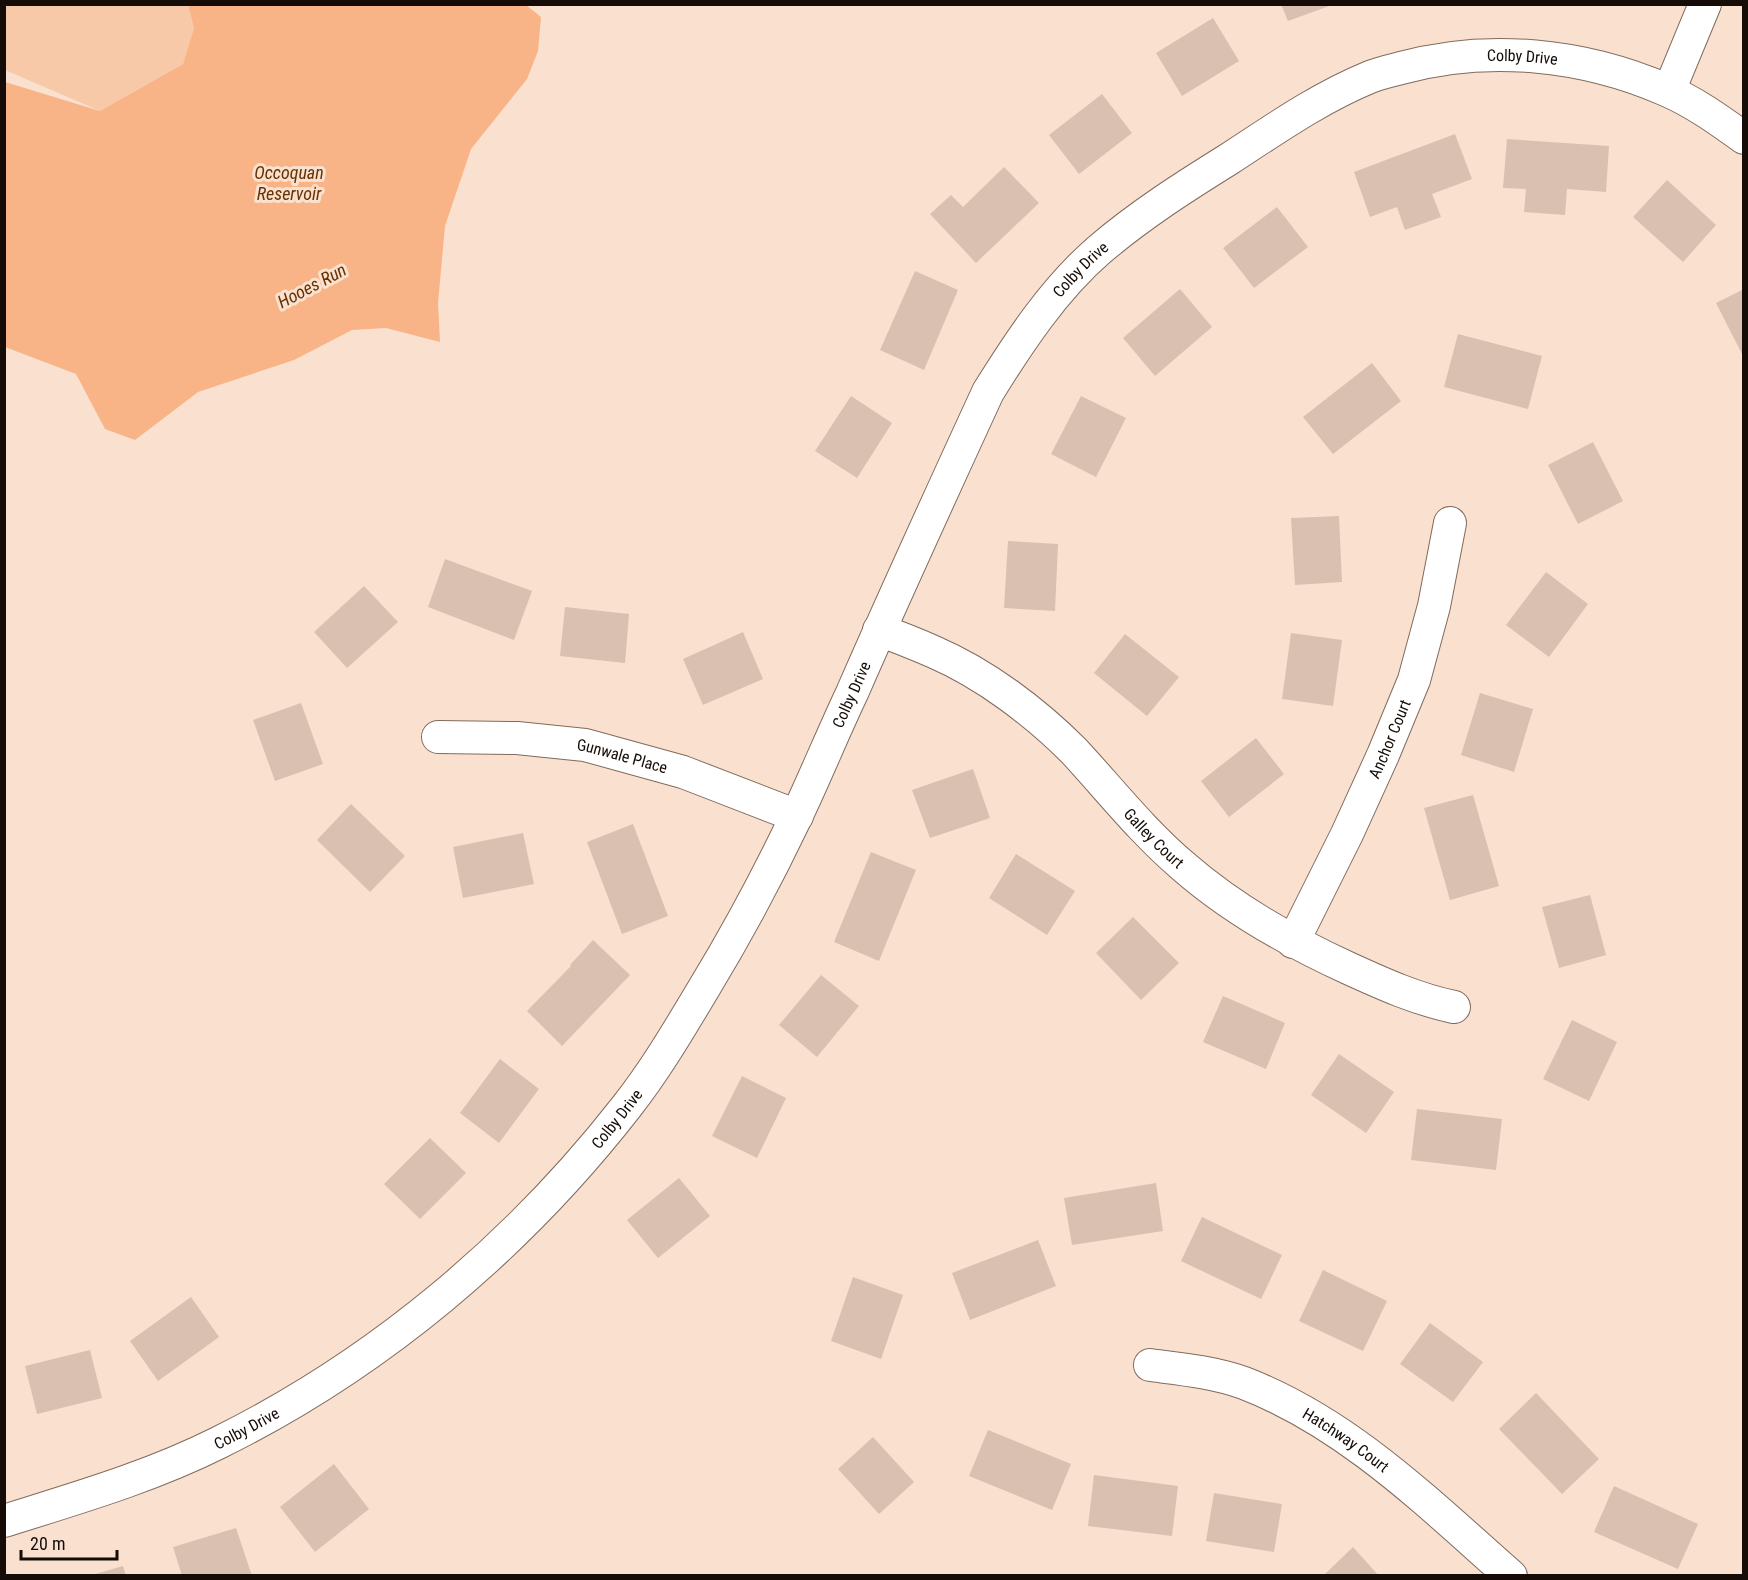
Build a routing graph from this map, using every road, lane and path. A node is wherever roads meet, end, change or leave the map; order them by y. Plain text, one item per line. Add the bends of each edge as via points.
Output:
1 (1705, 4) edge
2 (1669, 91) junction
3 (1743, 138) edge
4 (1450, 523) dead end
5 (879, 630) junction
6 (438, 737) dead end
7 (797, 816) junction
8 (1293, 942) junction
9 (1454, 1007) dead end
10 (1150, 1365) dead end
11 (4, 1521) edge
12 (1510, 1575) edge

1 - 2 street
2 - 3 street, Colby Drive via 1711,114
2 - 5 street, Colby Drive via 1634,77 1530,55 1476,55 1423,62 1372,76 1323,98 1147,211 1097,251 1053,297 1015,349 988,392
4 - 8 street, Anchor Court via 1414,680 1347,834
5 - 7 street, Colby Drive
5 - 8 street, Galley Court via 936,652 989,681 1073,751 1143,829 1184,867 1238,909
6 - 7 street, Gunwale Place via 517,738 585,745 683,772
7 - 11 street, Colby Drive via 736,935 674,1039 628,1105 555,1191 503,1244 373,1351 277,1412 175,1463
8 - 9 street, Galley Court via 1393,989
10 - 12 street, Hatchway Court via 1202,1372 1243,1383 1288,1403 1394,1473

